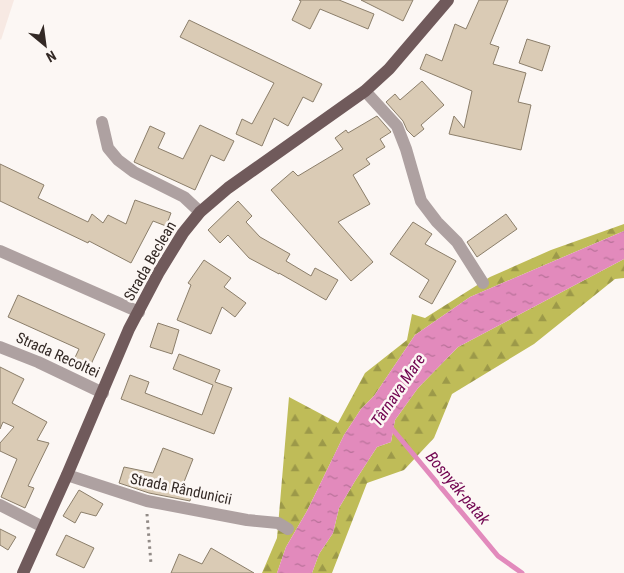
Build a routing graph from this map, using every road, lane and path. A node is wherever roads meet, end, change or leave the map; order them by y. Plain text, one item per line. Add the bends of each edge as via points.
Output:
1 (448, 0) edge
2 (365, 91) junction
3 (102, 122) dead end
4 (200, 212) junction
5 (0, 251) edge
6 (482, 283) dead end
7 (139, 312) junction
8 (0, 347) edge
9 (103, 393) junction
10 (67, 475) junction
11 (147, 501) junction
12 (0, 505) edge
13 (43, 528) junction
14 (288, 529) dead end
15 (151, 564) dead end
16 (22, 573) edge

1 - 2 main road, Strada Beclean via 389,69
2 - 4 main road, Strada Beclean via 228,188
2 - 6 street via 397,126 421,201 457,242
3 - 4 street via 108,148 118,160 134,172 184,197
4 - 7 main road, Strada Beclean via 183,233
5 - 7 street
7 - 9 main road, Strada Beclean
8 - 9 street, Strada Recoltei
9 - 10 main road, Strada Beclean
10 - 11 street, Strada Rândunicii
10 - 13 main road, Strada Beclean
11 - 14 street, Strada Rândunicii via 278,523
11 - 15 path
12 - 13 street
13 - 16 main road, Strada Beclean

